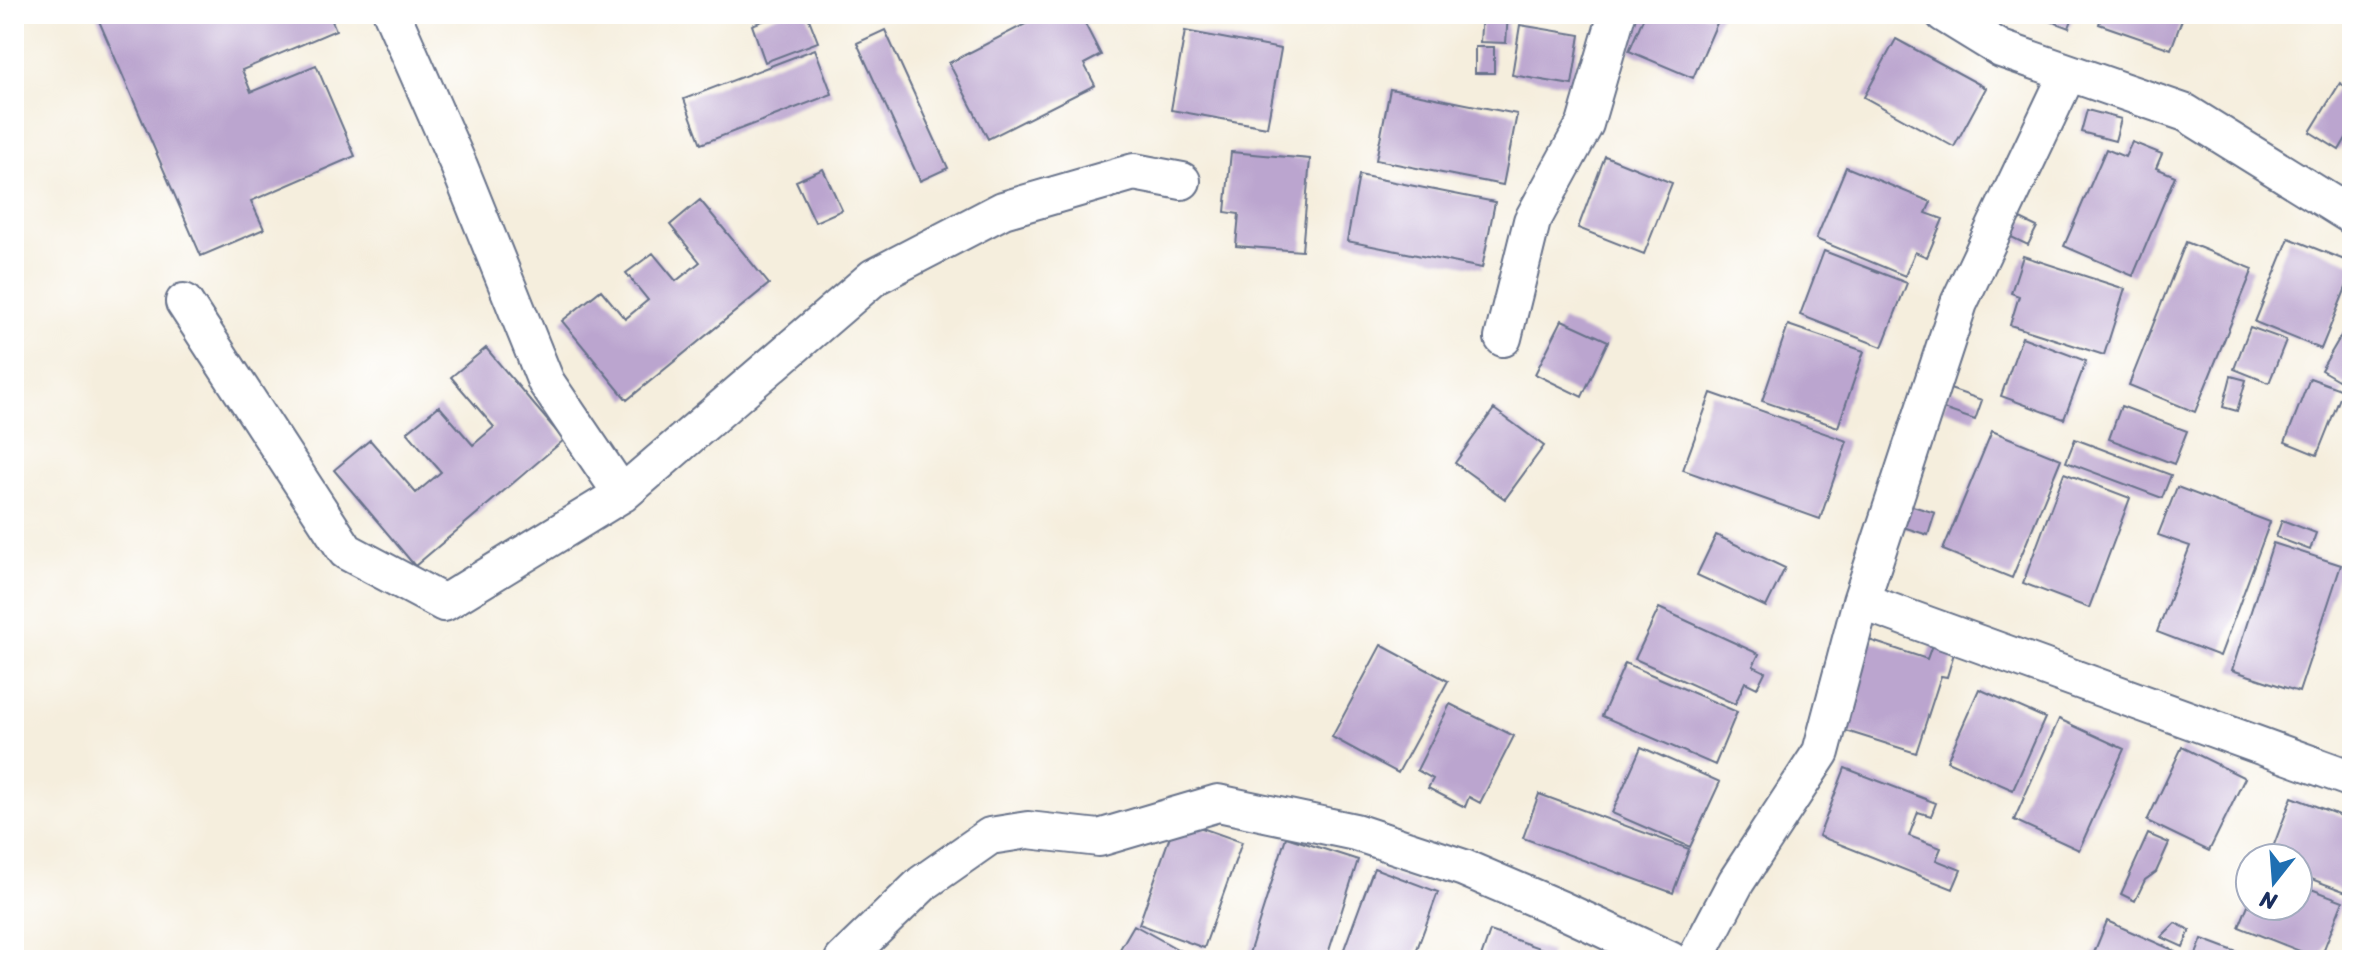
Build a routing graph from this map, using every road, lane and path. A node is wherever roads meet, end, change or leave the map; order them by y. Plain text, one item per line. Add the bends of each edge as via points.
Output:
1 (392, 14) edge
2 (1617, 14) edge
3 (1944, 14) edge
4 (2068, 73) junction
5 (1182, 181) dead end
6 (2352, 216) edge
7 (184, 302) dead end
8 (1503, 338) dead end
9 (622, 494) junction
10 (1861, 601) junction
11 (2352, 779) edge
12 (843, 960) edge
13 (1670, 960) edge
14 (1695, 960) edge

1 - 9 street via 546,382
2 - 8 street via 1585,124 1532,221
3 - 4 street via 2001,49
4 - 6 street via 2186,113
4 - 10 street via 1959,303
5 - 9 street via 1134,172 1003,210 874,277
7 - 9 street via 346,551 444,603
10 - 11 street
10 - 14 street via 1821,752 1736,882
12 - 13 street via 923,883 990,836 1028,830 1099,838 1218,803 1355,832 1464,868

